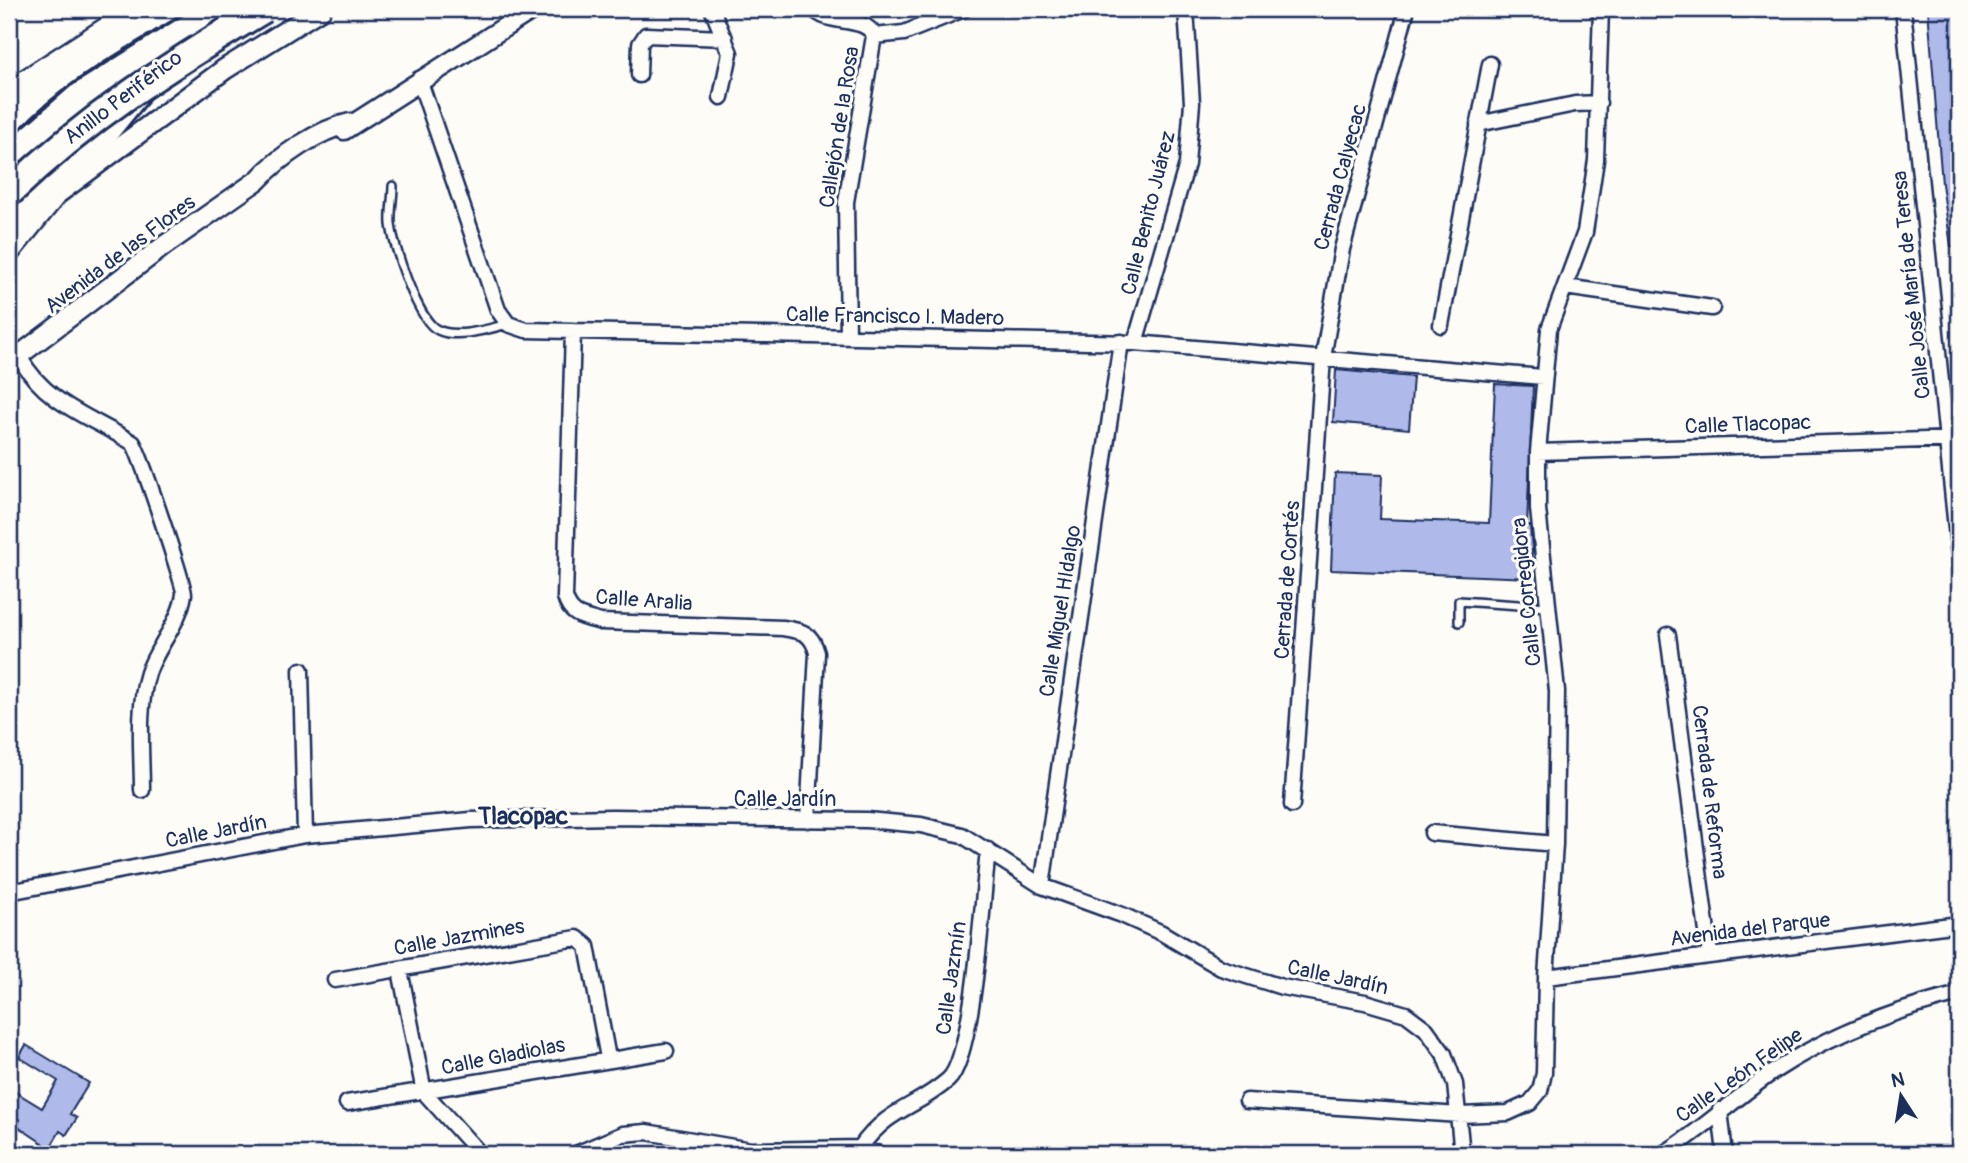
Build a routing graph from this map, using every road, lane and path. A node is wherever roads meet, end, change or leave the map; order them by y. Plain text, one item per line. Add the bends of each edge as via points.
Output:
1 (135, 9) edge
2 (164, 9) edge
3 (219, 9) edge
4 (249, 9) edge
5 (264, 9) edge
6 (321, 9) edge
7 (533, 9) edge
8 (712, 9) edge
9 (814, 9) edge
10 (964, 9) edge
11 (1186, 9) edge
12 (1407, 9) edge
13 (1601, 9) edge
14 (1903, 9) edge
15 (874, 36) junction
16 (725, 38) junction
17 (1490, 64) dead end
18 (639, 75) dead end
19 (149, 78) junction
20 (419, 79) junction
21 (19, 93) edge
22 (721, 97) dead end
23 (1599, 103) junction
24 (9, 113) edge
25 (9, 120) edge
26 (1478, 124) junction
27 (9, 158) edge
28 (393, 186) dead end
29 (9, 193) edge
30 (9, 199) edge
31 (9, 225) edge
32 (9, 253) edge
33 (1565, 287) junction
34 (1712, 308) dead end
35 (508, 324) junction
36 (1441, 325) dead end
37 (573, 331) junction
38 (848, 335) junction
39 (1128, 342) junction
40 (1323, 358) junction
41 (14, 361) edge
42 (1543, 377) junction
43 (1953, 439) edge
44 (1538, 452) junction
45 (1959, 558) edge
46 (1548, 607) junction
47 (1459, 622) dead end
48 (1668, 635) dead end
49 (301, 670) dead end
50 (142, 790) dead end
51 (1292, 805) dead end
52 (808, 820) junction
53 (1432, 833) dead end
54 (305, 835) junction
55 (1555, 844) junction
56 (988, 850) junction
57 (1042, 886) junction
58 (9, 892) edge
59 (1959, 924) edge
60 (1710, 955) junction
61 (400, 970) junction
62 (1546, 977) junction
63 (335, 981) dead end
64 (1959, 993) edge
65 (666, 1051) dead end
66 (608, 1058) junction
67 (424, 1092) junction
68 (1247, 1101) dead end
69 (347, 1103) dead end
70 (1720, 1110) junction
71 (1461, 1115) junction
72 (860, 1148) junction
73 (480, 1154) edge
74 (576, 1154) edge
75 (879, 1154) edge
76 (1462, 1154) edge
77 (1663, 1154) edge
78 (1725, 1154) edge

1 - 21 main road
2 - 21 highway
3 - 27 highway, Anillo Periférico via 78,98
4 - 30 highway, Anillo Periférico via 89,116 28,174
5 - 19 highway, bridge
6 - 32 main road via 225,69 57,194
7 - 20 street, Avenida de las Flores
8 - 16 street
9 - 15 street, Callejón de la Rosa via 822,16 867,27
10 - 15 street via 904,33
11 - 39 street, Calle Benito Juárez via 1192,103 1187,164
12 - 40 street, Cerrada Calyecac via 1342,249
13 - 23 street, Calle Corregidora
14 - 43 street, Calle José María de Teresa
15 - 38 street, Callejón de la Rosa via 846,202
16 - 18 street via 646,35 640,44
16 - 22 street via 730,53
17 - 26 street
19 - 29 highway, bridge via 58,146
19 - 31 highway, bridge via 103,134 52,176
20 - 35 street via 484,275
20 - 41 street, Avenida de las Flores via 269,168
21 - 24 highway
21 - 25 highway
23 - 26 street
23 - 33 street, Calle Corregidora via 1585,232
26 - 36 street
28 - 35 lane via 391,223 396,254 425,318 438,330 454,332
33 - 34 street
33 - 42 street, Calle Corregidora via 1549,329
35 - 37 street, Calle Francisco I. Madero via 526,330
37 - 38 street, Calle Francisco I. Madero
37 - 52 street, Calle Aralia via 568,610 601,622 806,632 817,653
38 - 39 street, Calle Francisco I. Madero
39 - 40 street, Calle Francisco I. Madero
39 - 57 street, Calle Miguel HIdalgo
40 - 42 street, Calle Francisco I. Madero
40 - 51 street, Cerrada de Cortés
41 - 50 street via 46,394 124,438 140,452 181,575 184,594 148,673
42 - 44 street, Calle Corregidora
43 - 44 street, Calle Tlacopac
43 - 45 street, Calle José María de Teresa
44 - 46 street, Calle Corregidora via 1538,509
46 - 47 lane via 1459,601
46 - 55 street, Calle Corregidora via 1557,691
48 - 60 street, Cerrada de Reforma
49 - 54 street
52 - 54 street, Calle Jardín via 471,820
52 - 56 street, Calle Jardín via 921,825 962,835
53 - 55 street
54 - 58 street, Calle Jardín
55 - 62 street, Calle Corregidora
56 - 57 street, Calle Jardín
56 - 72 street, Calle Jazmín via 968,1025 959,1060 950,1079 890,1115
57 - 71 street, Calle Jardín via 1162,933 1221,968 1282,988 1406,1014 1426,1029 1444,1054
59 - 60 street, Avenida del Parque
60 - 62 street, Avenida del Parque
61 - 63 street, Calle Jazmines
61 - 66 street, Calle Jazmines via 577,938 587,946
61 - 67 street
62 - 71 street, Calle Corregidora via 1540,1091 1530,1103 1508,1113
64 - 70 street, Calle León Felipe via 1874,1020 1813,1047
65 - 66 street, Calle Gladiolas
66 - 67 street, Calle Gladiolas
67 - 69 street, Calle Gladiolas
67 - 73 street
68 - 71 street
70 - 77 street, Calle León Felipe
70 - 78 street
71 - 76 street, Calle Jardín
72 - 74 street via 751,1150 646,1132 606,1139
72 - 75 street

